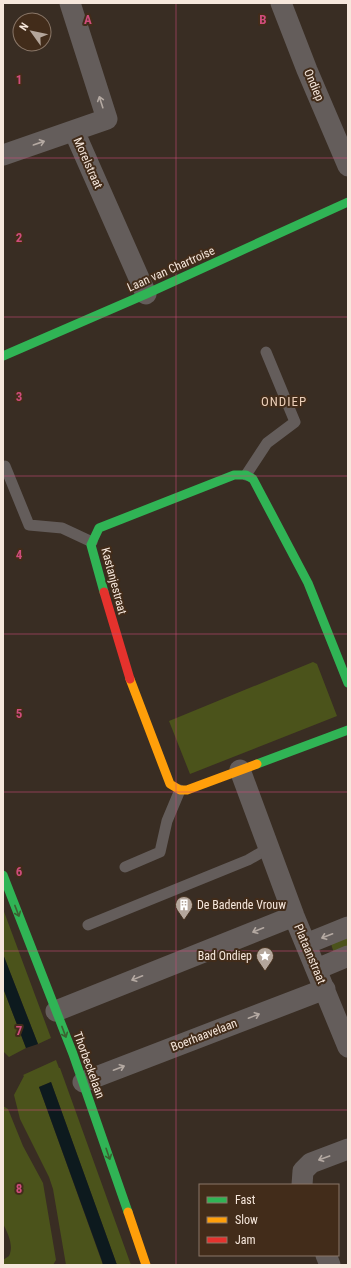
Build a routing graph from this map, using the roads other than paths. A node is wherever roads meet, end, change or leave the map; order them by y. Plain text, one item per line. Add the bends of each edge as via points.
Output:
1 (70, 3) edge
2 (281, 3) edge
3 (74, 130) junction
4 (3, 155) edge
5 (348, 166) edge
6 (348, 202) edge
7 (146, 294) junction
8 (266, 352) dead end
9 (3, 356) edge
10 (5, 466) dead end
11 (246, 475) junction
12 (92, 542) junction
13 (343, 654) edge
14 (348, 683) edge
15 (348, 730) edge
16 (240, 770) junction
17 (180, 790) junction
18 (269, 848) junction
19 (125, 867) dead end
20 (3, 875) edge
21 (294, 916) junction
22 (88, 925) dead end
23 (348, 927) edge
24 (306, 944) junction
25 (348, 956) edge
26 (317, 969) junction
27 (325, 989) junction
28 (56, 1011) junction
29 (348, 1048) edge
30 (83, 1082) junction
31 (348, 1149) edge
32 (303, 1178) edge
33 (146, 1265) edge

3 -> 1 street, Morelstraat via 107,119
2 - 5 street, Ondiep
4 -> 3 street
3 - 7 street, Morelstraat
6 - 7 street, Laan van Chartroise
7 - 9 street, Laan van Chartroise
8 - 11 lane via 295,422 267,443
10 - 12 lane via 30,525 62,528
11 - 12 street, Kastanjestraat via 234,476 99,528
11 - 13 street via 253,478
12 - 17 street, Kastanjestraat via 125,667 170,784
13 - 14 street
15 - 16 street
16 - 17 street via 187,790
16 - 18 street, Plataanstraat
17 - 19 lane via 167,821 160,852
18 - 21 street, Plataanstraat
18 - 22 lane via 248,860
20 -> 28 street, Thorbeckelaan
21 - 24 street, Plataanstraat
21 -> 28 street
23 -> 24 street
24 - 26 street, Plataanstraat
25 - 26 street
26 - 27 street, Plataanstraat
27 - 29 street, Plataanstraat
30 -> 27 street, Boerhaavelaan
28 -> 30 street, Thorbeckelaan
30 -> 33 street, Thorbeckelaan
31 -> 32 street via 311,1163

